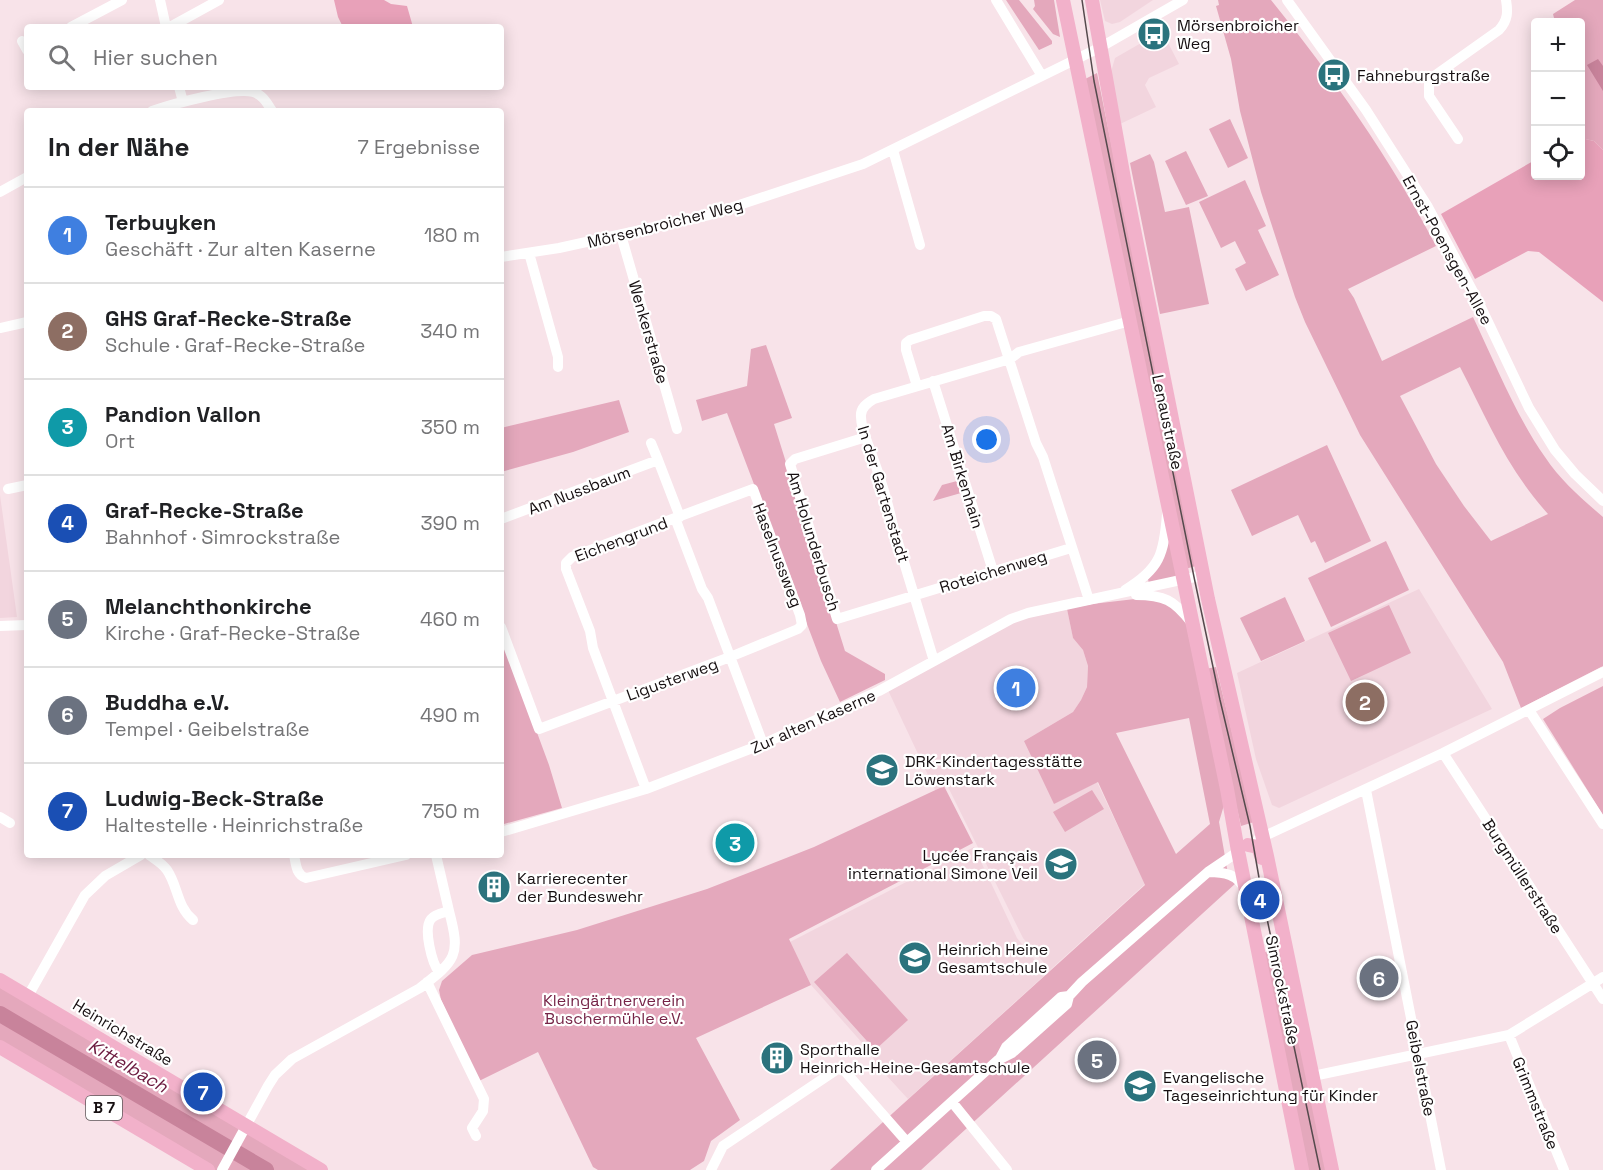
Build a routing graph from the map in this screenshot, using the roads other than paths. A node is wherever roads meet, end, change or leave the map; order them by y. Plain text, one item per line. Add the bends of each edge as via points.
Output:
1 (122, 0) edge
2 (160, 0) edge
3 (219, 0) edge
4 (996, 0) edge
5 (1064, 0) edge
6 (1092, 0) edge
7 (1183, 0) edge
8 (1287, 0) edge
9 (1506, 0) edge
10 (77, 24) edge
11 (167, 24) edge
12 (174, 24) edge
13 (1101, 47) junction
14 (1074, 59) junction
15 (1042, 76) junction
16 (180, 90) edge
17 (183, 102) junction
18 (163, 108) edge
19 (270, 108) edge
20 (1458, 139) dead end
21 (893, 150) junction
22 (24, 179) edge
23 (0, 192) edge
24 (621, 235) junction
25 (920, 245) dead end
26 (529, 253) junction
27 (504, 257) edge
28 (1130, 321) junction
29 (24, 323) edge
30 (0, 328) edge
31 (1010, 359) junction
32 (558, 367) dead end
33 (933, 381) junction
34 (917, 386) junction
35 (677, 429) dead end
36 (866, 437) junction
37 (651, 443) dead end
38 (658, 460) junction
39 (24, 486) edge
40 (8, 489) dead end
41 (1603, 501) edge
42 (1167, 502) junction
43 (504, 518) edge
44 (678, 518) junction
45 (1071, 548) junction
46 (993, 571) junction
47 (1204, 575) junction
48 (1182, 579) junction
49 (914, 595) junction
50 (1118, 595) junction
51 (1089, 600) junction
52 (1191, 622) junction
53 (24, 625) edge
54 (0, 626) edge
55 (504, 635) edge
56 (730, 657) junction
57 (934, 662) junction
58 (1603, 672) edge
59 (613, 701) junction
60 (1529, 710) junction
61 (763, 744) junction
62 (1443, 753) junction
63 (646, 789) junction
64 (1366, 789) junction
65 (1603, 824) edge
66 (504, 831) edge
67 (1263, 837) junction
68 (1243, 848) junction
69 (136, 858) edge
70 (154, 858) edge
71 (295, 858) edge
72 (393, 858) edge
73 (436, 858) edge
74 (1208, 872) junction
75 (1270, 873) junction
76 (1246, 890) junction
77 (449, 911) junction
78 (193, 920) dead end
79 (439, 972) junction
80 (1603, 977) edge
81 (0, 980) edge
82 (427, 982) junction
83 (1593, 984) junction
84 (28, 996) junction
85 (1603, 999) edge
86 (1509, 1035) junction
87 (0, 1047) edge
88 (1418, 1054) junction
89 (1313, 1076) junction
90 (952, 1102) junction
91 (246, 1125) junction
92 (476, 1136) dead end
93 (907, 1142) junction
94 (208, 1170) edge
95 (222, 1170) edge
96 (321, 1170) edge
97 (711, 1170) edge
98 (876, 1170) edge
99 (1007, 1170) edge
100 (1302, 1170) edge
101 (1332, 1170) edge
102 (1441, 1170) edge
103 (1564, 1170) edge

1 - 10 street
2 - 11 street
3 - 12 street
4 - 15 street
5 - 14 main road, Lenaustraße
6 - 13 main road, Lenaustraße
7 - 13 street, Mörsenbroicher Weg
8 - 41 street, Ernst-Poensgen-Allee via 1366,110 1428,207 1529,408 1555,450
9 - 20 street via 1507,17 1499,30 1429,83 1429,96
13 - 14 street, Mörsenbroicher Weg
13 - 47 main road, Lenaustraße
14 - 15 street, Mörsenbroicher Weg
14 - 28 main road, Lenaustraße
15 - 21 street, Mörsenbroicher Weg
16 - 17 street
17 - 18 street
17 - 19 street via 250,92 260,96
21 - 24 street, Mörsenbroicher Weg via 863,164 709,215
21 - 25 street
22 - 23 street
24 - 26 street, Mörsenbroicher Weg
24 - 35 street, Wenkerstraße
26 - 27 street, Mörsenbroicher Weg
26 - 32 street
28 - 31 street, In der Gartenstadt via 1028,350
28 - 42 main road, Lenaustraße
29 - 30 street
31 - 33 street, In der Gartenstadt
31 - 34 street via 996,319 984,316 906,343
31 - 45 street
33 - 34 street, In der Gartenstadt
33 - 46 street, Am Birkenhain
34 - 36 street, In der Gartenstadt via 874,399 864,406 860,415
36 - 49 street, In der Gartenstadt
36 - 49 street, Am Holunderbusch via 792,460 794,478 837,619
37 - 38 street
38 - 43 street, Am Nussbaum
38 - 44 street
39 - 40 street
42 - 48 main road, Lenaustraße
42 - 50 street, Zur alten Kaserne via 1160,557 1143,580
44 - 56 street, Eichengrund
44 - 56 street, Haselnussweg via 753,489 802,625 792,633
44 - 59 street, Eichengrund via 572,557 566,563
45 - 46 street, Roteichenweg
45 - 51 street
46 - 49 street, Roteichenweg
47 - 48 street, Zur alten Kaserne
47 - 67 main road, Lenaustraße
48 - 50 street, Zur alten Kaserne
48 - 52 main road, Lenaustraße
49 - 57 street, In der Gartenstadt
50 - 51 street, Zur alten Kaserne
50 - 52 street, Zur alten Kaserne via 1165,598
51 - 57 street, Zur alten Kaserne via 1011,619
52 - 68 main road, Lenaustraße
53 - 54 street
55 - 59 street via 539,729
56 - 59 street, Ligusterweg
56 - 61 street, Eichengrund
57 - 61 street, Zur alten Kaserne
58 - 60 street
59 - 63 street, Eichengrund
60 - 62 street
60 - 65 street
61 - 63 street, Zur alten Kaserne
62 - 64 street
62 - 83 street, Burgmüllerstraße
63 - 66 street, Zur alten Kaserne
64 - 67 street
64 - 88 street, Geibelstraße
67 - 68 street
67 - 75 main road, Simrockstraße
68 - 74 street
68 - 75 main road, Simrockstraße via 1256,845
68 - 76 main road, Simrockstraße
69 - 84 street via 92,887
70 - 78 street via 167,869 184,913
71 - 72 street via 298,872 309,878
73 - 77 street
74 - 76 street via 1231,875
74 - 90 street via 1069,996 1061,998 1014,1039 998,1060
75 - 89 main road, Simrockstraße
76 - 100 main road, Simrockstraße
77 - 79 street via 456,947 450,963
77 - 79 street via 431,919 428,930 434,965
79 - 82 street
80 - 83 street
81 - 84 main road, Heinrichstraße
82 - 91 street via 292,1059 272,1081
82 - 92 street via 484,1099 483,1111 472,1128
83 - 85 street, Burgmüllerstraße
83 - 86 street
84 - 91 main road, Heinrichstraße
86 - 88 street
86 - 103 street, Grimmstraße
87 - 94 main road, B 7
88 - 89 street
88 - 102 street, Geibelstraße
89 - 101 main road, Simrockstraße
90 - 93 street
90 - 99 street
91 - 95 street
91 - 96 main road, Heinrichstraße
93 - 97 street via 839,1068 723,1146
93 - 98 street

